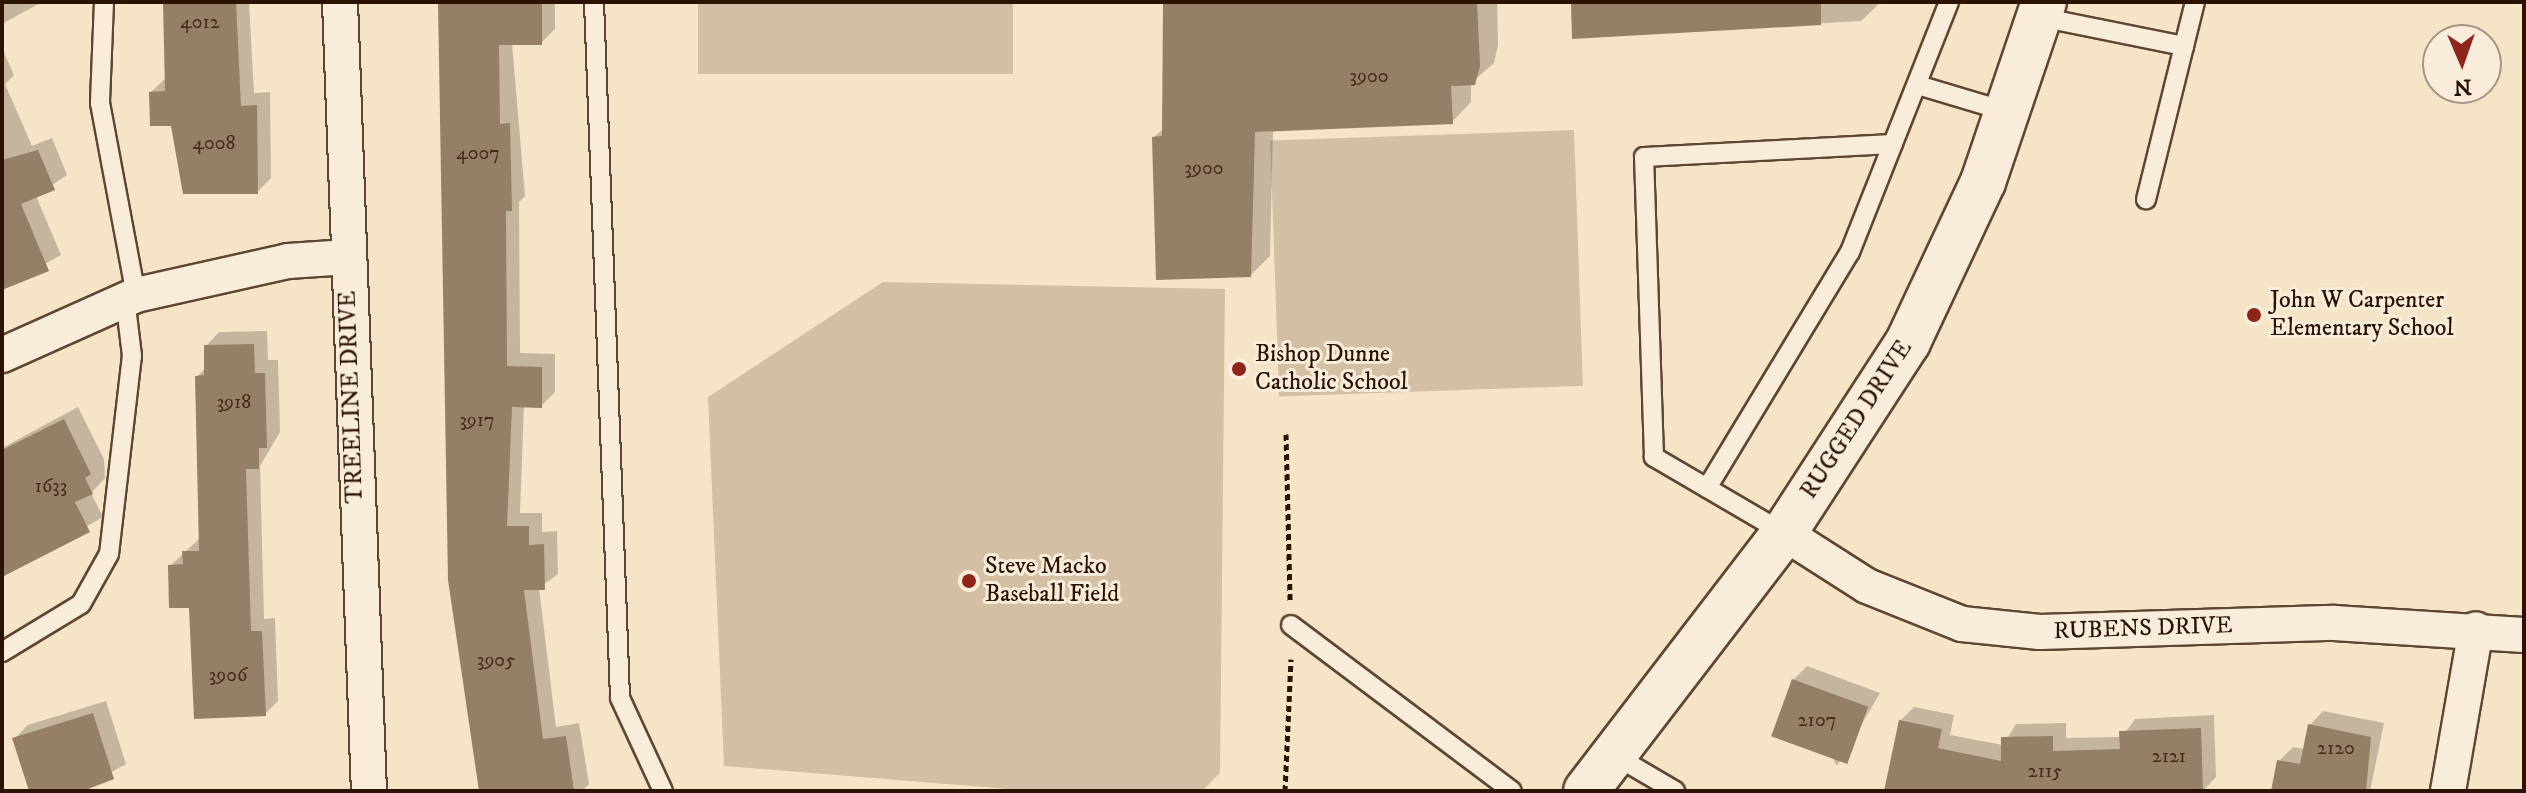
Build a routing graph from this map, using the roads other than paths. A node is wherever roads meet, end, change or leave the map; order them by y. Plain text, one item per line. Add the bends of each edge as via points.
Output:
1 (104, 2) edge
2 (340, 2) edge
3 (594, 2) edge
4 (1949, 2) edge
5 (2195, 2) edge
6 (2042, 10) edge
7 (2184, 46) junction
8 (1921, 86) junction
9 (2008, 112) junction
10 (1893, 144) junction
11 (2146, 199) dead end
12 (348, 257) junction
13 (130, 296) junction
14 (2, 355) edge
15 (1707, 488) junction
16 (1784, 533) junction
17 (1291, 625) dead end
18 (2476, 629) junction
19 (2524, 635) edge
20 (2, 652) edge
21 (1611, 753) junction
22 (361, 789) edge
23 (663, 791) edge
24 (1512, 791) edge
25 (1586, 791) edge
26 (1675, 791) edge
27 (2448, 791) edge

1 - 13 lane via 100,103
2 - 12 street, TREELINE DRIVE
3 - 23 lane via 620,698
4 - 8 lane
5 - 7 lane
6 - 7 lane
6 - 9 street, RUGGED DRIVE
7 - 11 lane
8 - 9 lane
8 - 10 lane
9 - 16 street, RUGGED DRIVE via 1908,342
10 - 15 lane via 1850,252
10 - 15 lane via 1644,157 1654,457
12 - 13 street via 273,264
12 - 22 street, TREELINE DRIVE
13 - 14 street
13 - 20 lane via 132,356 109,554 81,604
15 - 16 lane
16 - 18 street, RUBENS DRIVE via 1867,586 1962,624 2040,632 2334,623
16 - 21 street, RUGGED DRIVE
17 - 24 lane
18 - 19 street, RUBENS DRIVE
18 - 27 street
21 - 25 street, RUGGED DRIVE
21 - 26 lane

